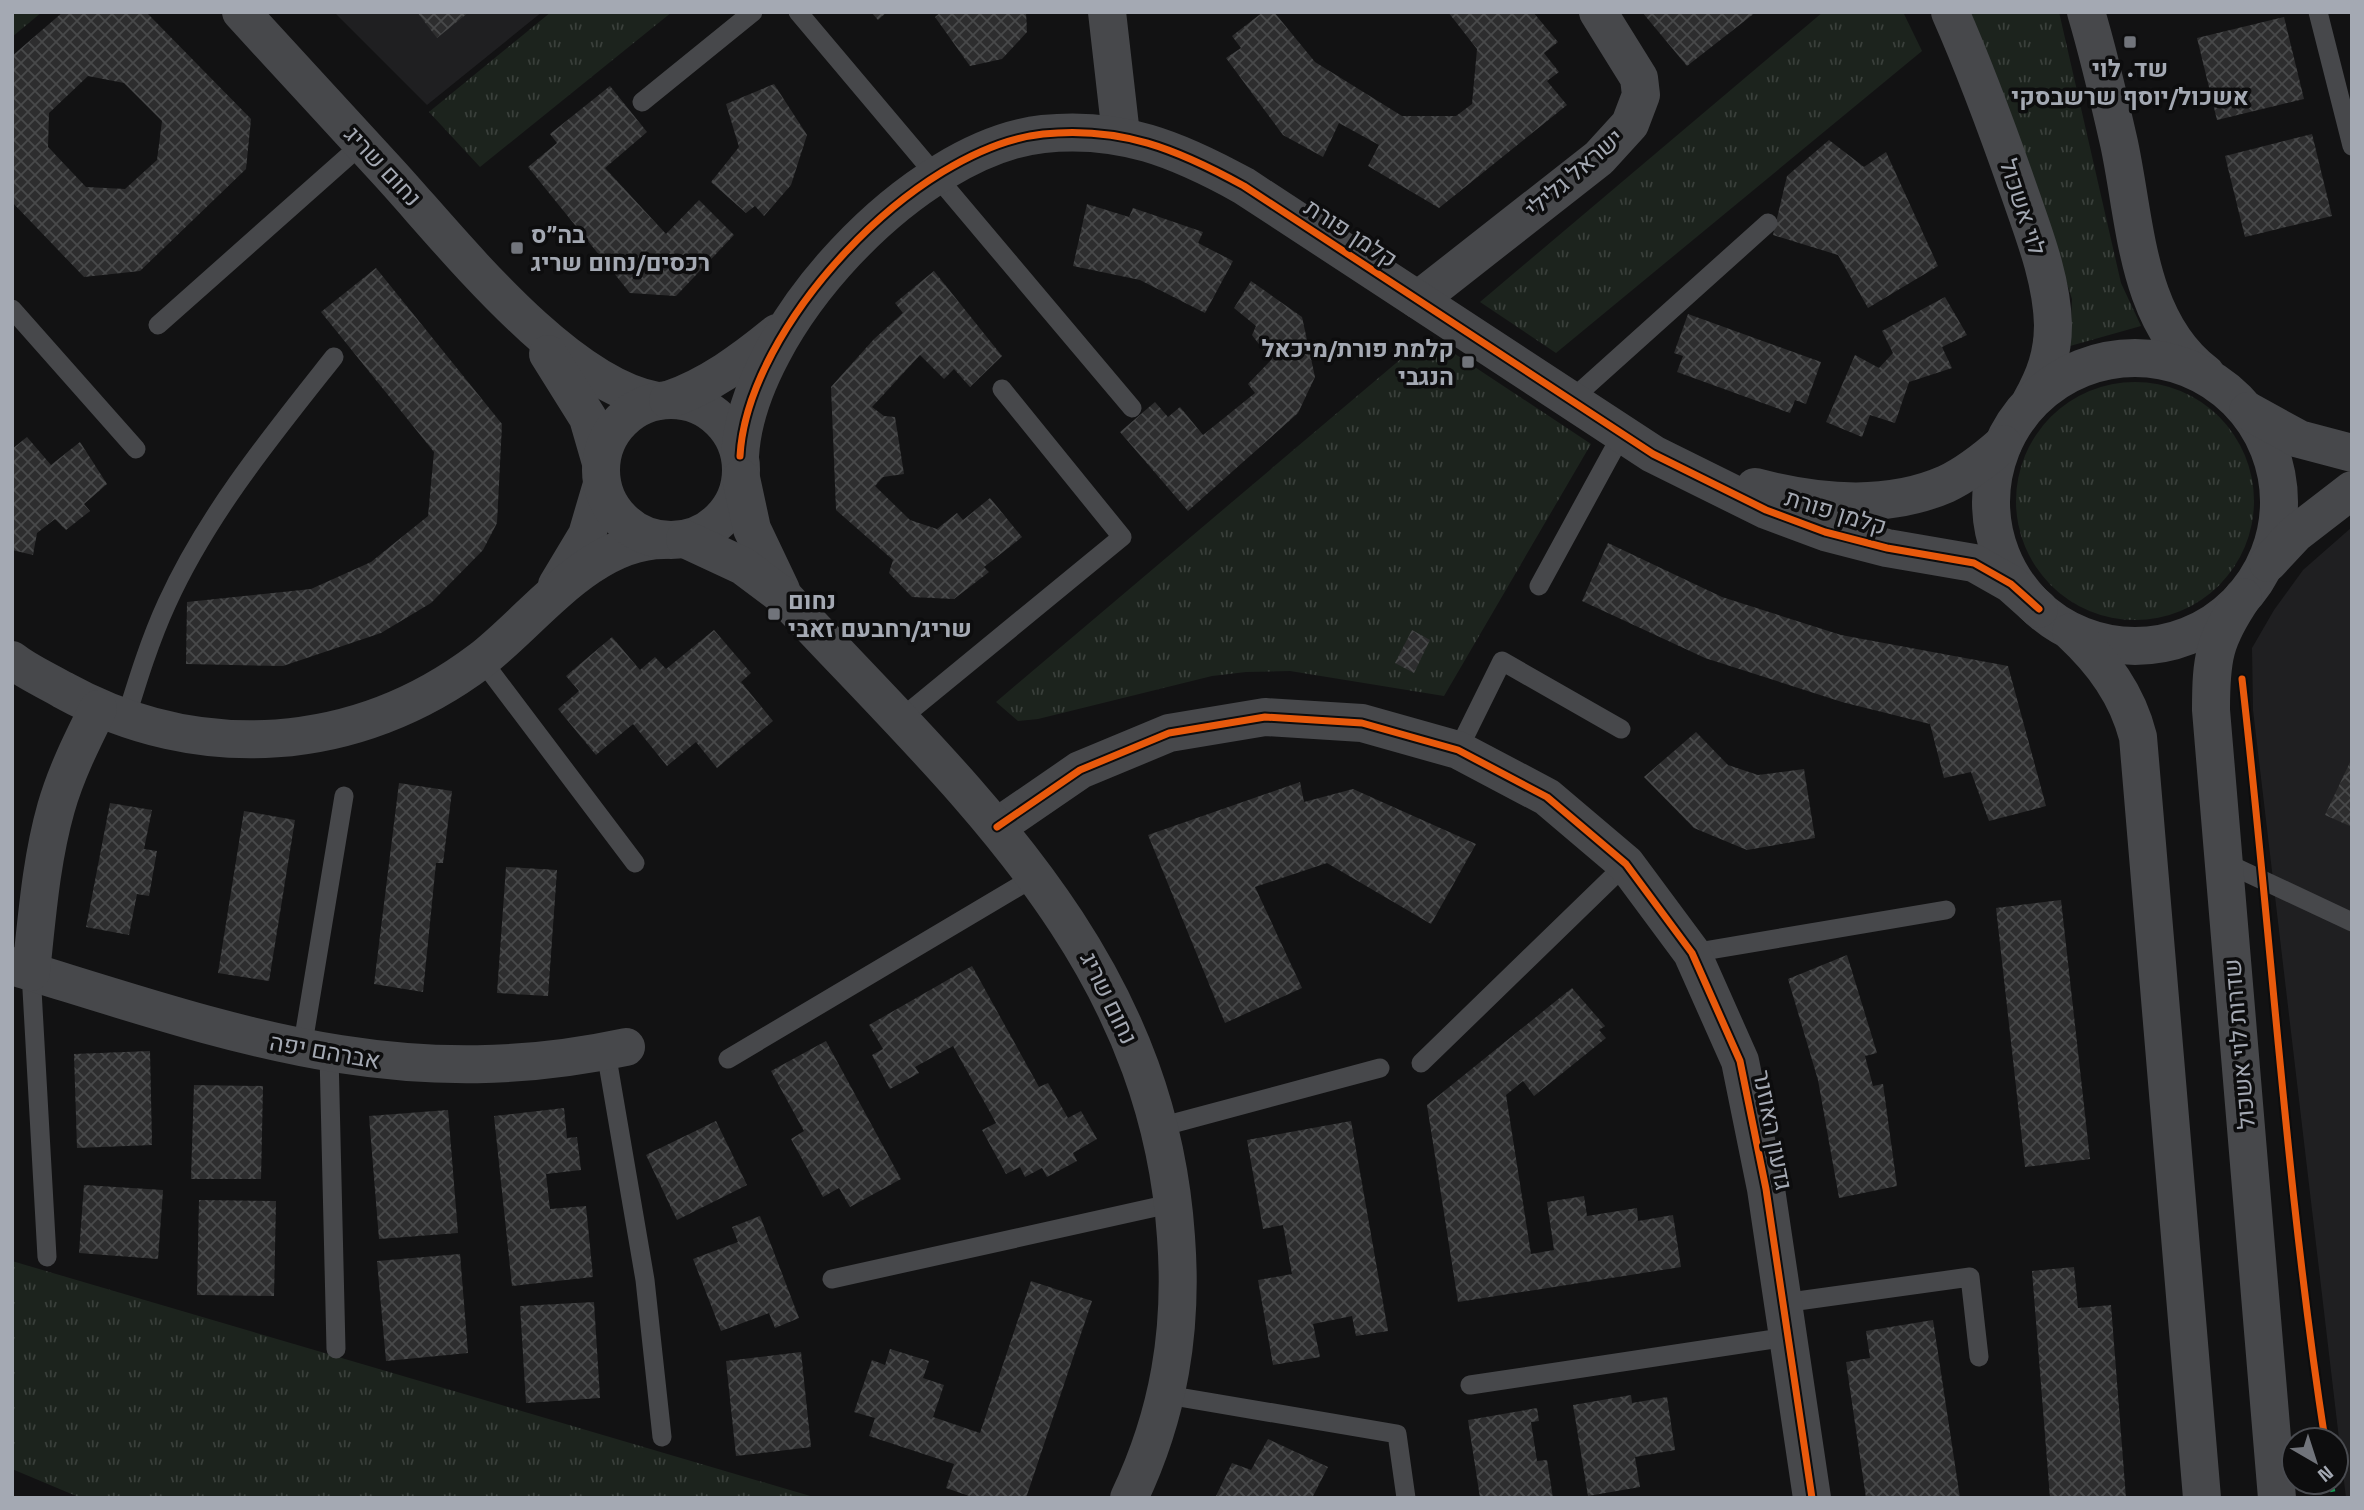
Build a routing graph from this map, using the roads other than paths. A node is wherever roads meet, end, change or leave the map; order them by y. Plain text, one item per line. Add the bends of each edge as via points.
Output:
1 (241, 12) edge
2 (753, 12) edge
3 (798, 12) edge
4 (1107, 12) edge
5 (1598, 12) edge
6 (1950, 12) edge
7 (2086, 12) edge
8 (2318, 12) edge
9 (642, 102) dead end
10 (1121, 135) junction
11 (362, 144) junction
12 (2352, 146) edge
13 (937, 175) junction
14 (1768, 223) dead end
15 (1418, 300) junction
16 (12, 309) edge
17 (796, 315) junction
18 (526, 320) junction
19 (158, 325) dead end
20 (334, 357) dead end
21 (2213, 380) junction
22 (1002, 390) dead end
23 (662, 400) junction
24 (1571, 400) junction
25 (2028, 406) junction
26 (1132, 408) dead end
27 (2248, 410) junction
28 (1638, 444) junction
29 (2003, 444) junction
30 (136, 449) dead end
31 (2352, 453) edge
32 (741, 467) junction
33 (602, 474) junction
34 (2352, 490) edge
35 (675, 540) junction
36 (1539, 586) dead end
37 (2250, 588) junction
38 (783, 596) junction
39 (547, 598) junction
40 (2054, 620) junction
41 (481, 659) junction
42 (12, 660) edge
43 (112, 714) junction
44 (899, 720) junction
45 (1620, 729) dead end
46 (1458, 750) junction
47 (344, 796) dead end
48 (997, 827) junction
49 (2224, 862) junction
50 (635, 863) dead end
51 (1626, 864) junction
52 (1036, 876) junction
53 (1946, 910) dead end
54 (2352, 922) edge
55 (1692, 953) junction
56 (22, 969) edge
57 (616, 1050) joint
58 (316, 1052) junction
59 (728, 1059) dead end
60 (1421, 1063) dead end
61 (1380, 1068) dead end
62 (1160, 1128) junction
63 (1174, 1203) junction
64 (47, 1256) dead end
65 (832, 1279) dead end
66 (1785, 1320) junction
67 (336, 1349) dead end
68 (1979, 1357) dead end
69 (1470, 1385) dead end
70 (1167, 1395) junction
71 (662, 1437) dead end
72 (1129, 1498) edge
73 (1406, 1498) edge
74 (1812, 1498) edge
75 (2202, 1498) edge
76 (2277, 1498) edge

1 - 11 street, נחום שריג
2 - 9 lane
3 - 13 lane
4 - 10 street
5 - 15 street, ישראל גלילי via 1639,78 1641,96 1630,124 1599,158
6 - 25 street, לוי אשכול via 2004,150 2046,276 2053,320 2050,354 2045,376
7 - 21 street via 2150,293 2178,345
8 - 12 lane
10 - 13 street, קלמן פורת via 1041,134 994,146
10 - 15 street, קלמן פורת via 1190,156 1244,186
11 - 18 street, נחום שריג
11 - 19 lane
13 - 17 street, קלמן פורת via 869,228
13 - 26 lane
14 - 24 lane
15 - 24 street, קלמן פורת
16 - 30 lane
17 - 23 street, קלמן פורת via 731,368 687,394
17 - 32 street, קלמן פורת via 752,396 743,425
18 - 23 street, נחום שריג via 595,377 623,392
18 - 33 street, נחום שריג via 580,404 594,434
20 - 43 lane via 256,458 201,540
21 - 25 street via 2172,362 2107,360 2064,376
21 - 27 street
22 - 44 lane via 1122,537
23 - 32 street via 689,402 709,411 726,426
23 - 33 street via 636,409 619,424 607,442
24 - 28 street, קלמן פורת
25 - 29 street
27 - 31 street via 2299,439
27 - 37 street via 2271,450 2279,494 2275,538
28 - 29 street, קלמן פורת via 1723,478 1773,491 1875,501 1946,484
28 - 36 lane
28 - 40 street, קלמן פורת via 1766,510 1825,532 1974,563 2011,584
29 - 40 street via 1992,487 1994,531 2010,573
32 - 35 street via 736,498 724,517 706,532
32 - 38 street, נחום שריג via 752,529
33 - 35 street via 610,505 624,523 643,535
33 - 39 street via 587,535
34 - 37 street via 2295,534
35 - 38 street, נחום שריג via 744,566
35 - 39 street via 649,540 624,549
37 - 40 street via 2206,626 2164,642 2120,645
37 - 49 street, שדרות לוי אשכול via 2220,631 2212,670
38 - 44 street, נחום שריג
39 - 41 street
40 - 75 street via 2118,685 2138,737
41 - 43 street via 410,704 335,731 257,741 177,734
41 - 50 lane
42 - 43 street
43 - 56 street via 56,808
44 - 48 street, נחום שריג
45 - 46 lane via 1502,661
46 - 48 street, גדעון האוזנר via 1362,723 1265,717 1169,733 1080,770
46 - 51 street, גדעון האוזנר via 1547,797
47 - 58 lane
48 - 52 street, נחום שריג
49 - 54 lane
49 - 76 street, שדרות לוי אשכול
51 - 55 street, גדעון האוזנר
51 - 60 lane
52 - 59 lane
52 - 62 street, נחום שריג via 1102,977 1127,1030
53 - 55 lane
55 - 66 street, גדעון האוזנר via 1740,1061 1766,1189
56 - 58 street, אברהם יפה via 210,1028
56 - 64 lane
57 - 58 street, אברהם יפה via 507,1066 447,1066
57 - 71 lane
58 - 67 lane
61 - 62 lane
62 - 63 street, נחום שריג
63 - 65 lane
63 - 70 street, נחום שריג via 1177,1315
66 - 68 lane via 1969,1277
66 - 69 lane
66 - 74 street, גדעון האוזנר
70 - 72 street, נחום שריג via 1151,1452
70 - 73 lane via 1397,1434

